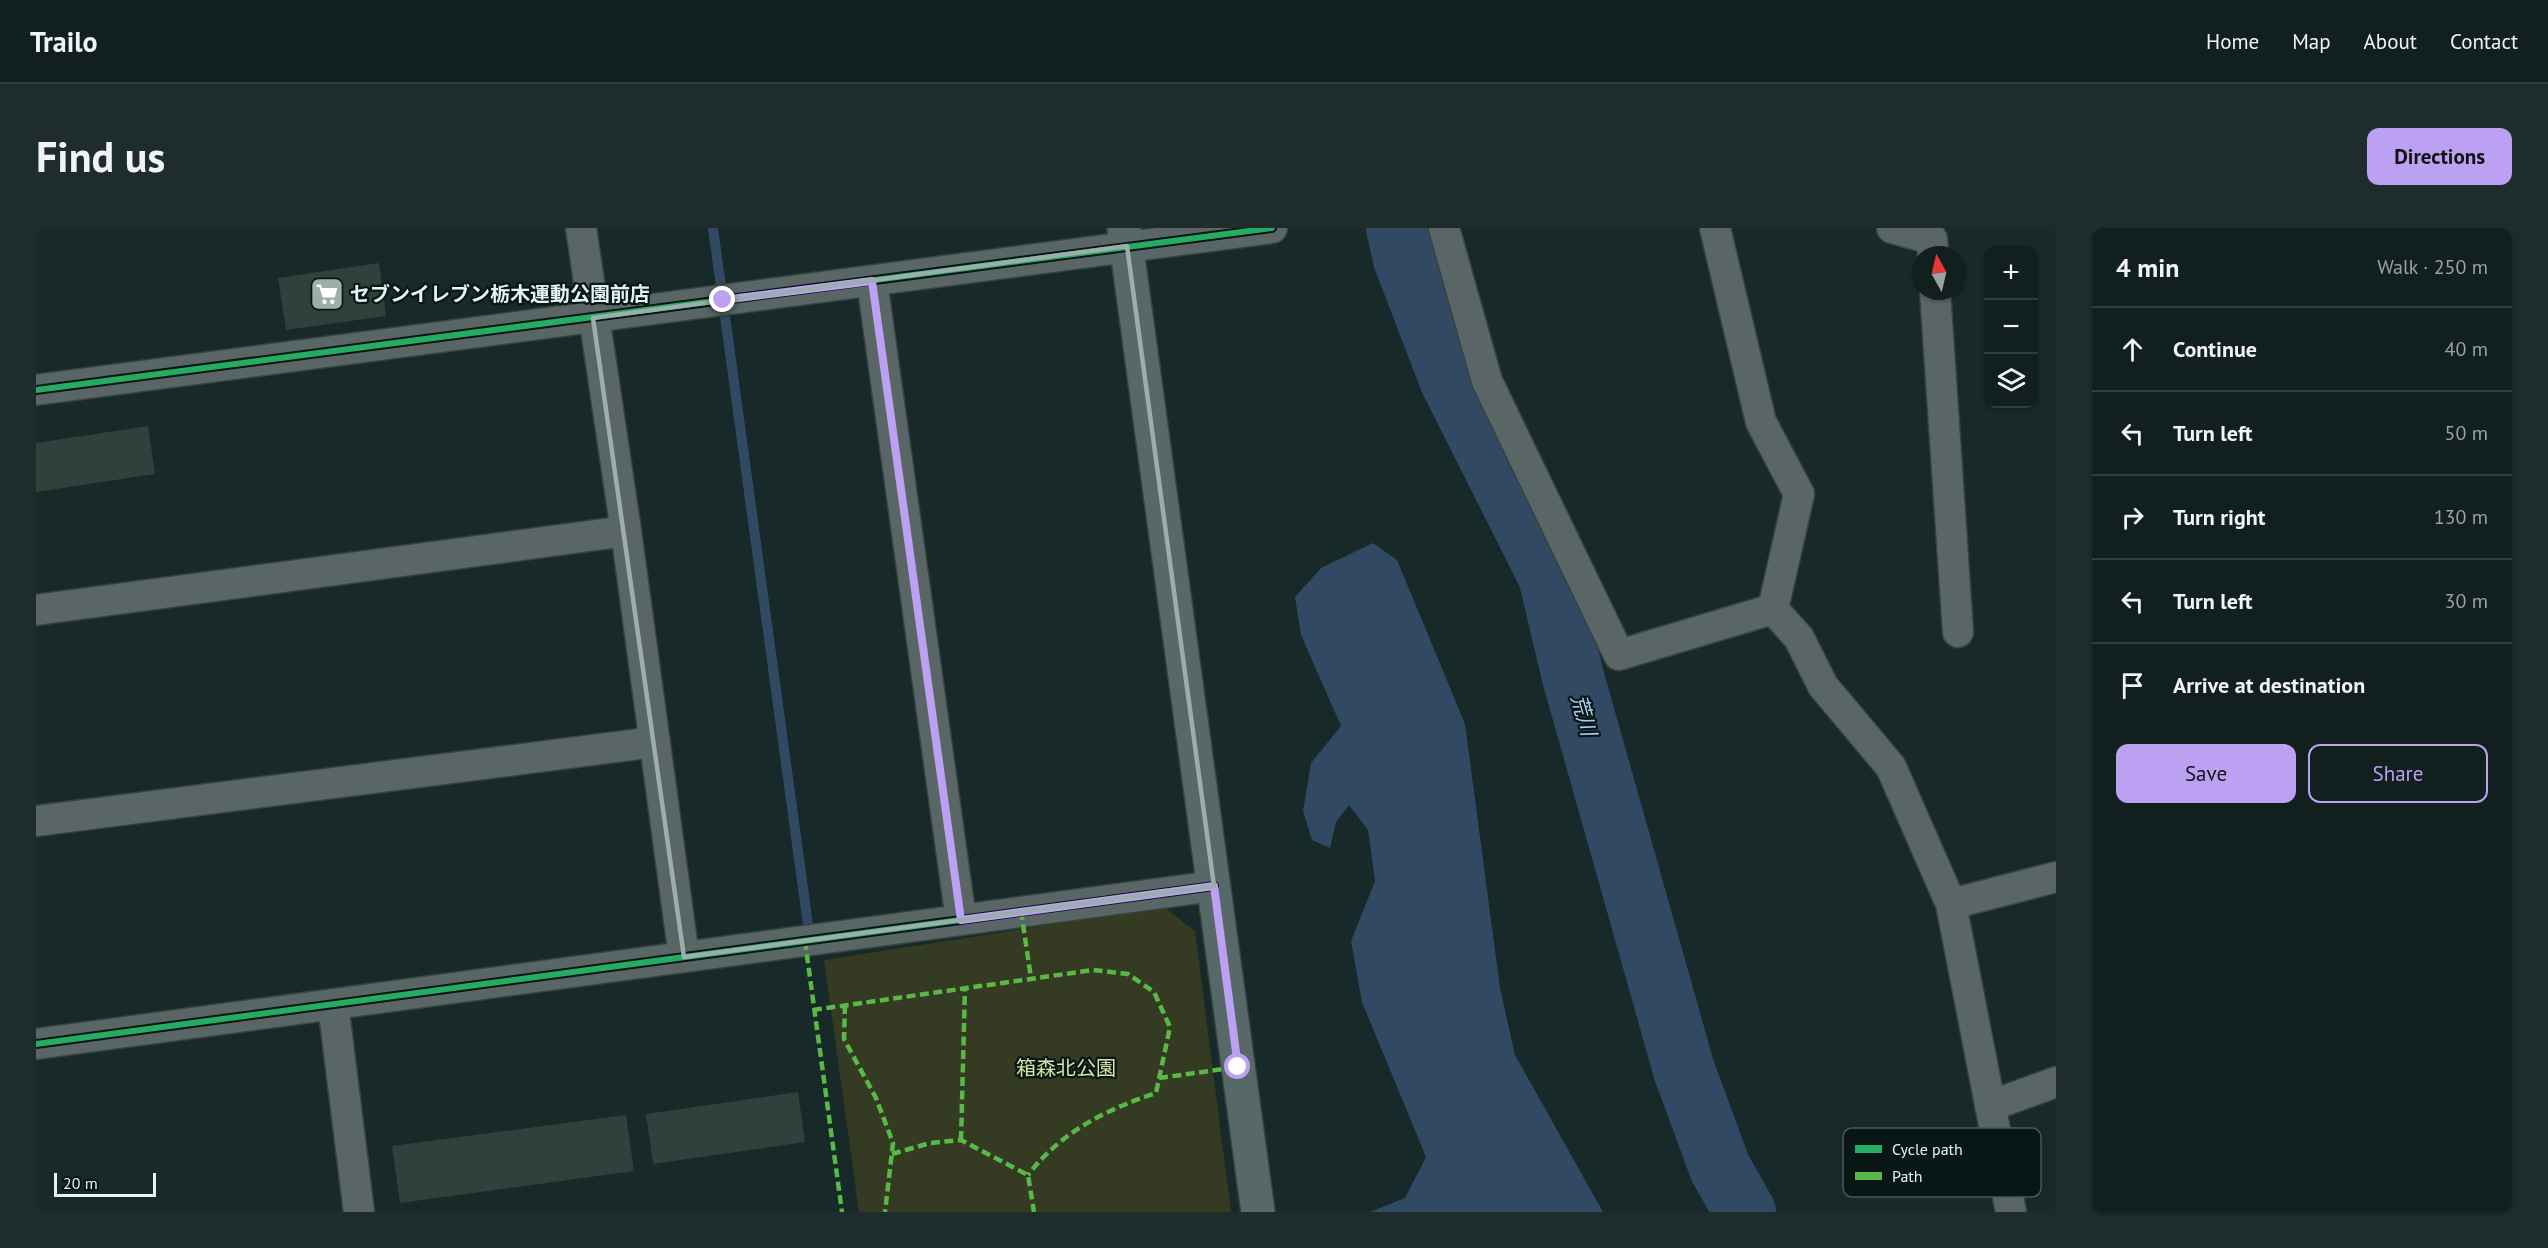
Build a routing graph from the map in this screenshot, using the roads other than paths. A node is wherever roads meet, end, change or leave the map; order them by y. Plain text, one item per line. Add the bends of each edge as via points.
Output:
1 (581, 228) edge
2 (1272, 228) edge
3 (1444, 228) edge
4 (1715, 228) edge
5 (1892, 228) edge
6 (1125, 237) edge
7 (1932, 246) edge
8 (872, 281) junction
9 (1936, 300) edge
10 (593, 318) junction
11 (36, 390) edge
12 (626, 531) junction
13 (1773, 609) junction
14 (36, 610) edge
15 (1958, 632) dead end
16 (655, 742) junction
17 (36, 821) edge
18 (2056, 877) edge
19 (1214, 886) junction
20 (1951, 904) junction
21 (961, 920) junction
22 (684, 957) junction
23 (333, 1004) junction
24 (36, 1044) edge
25 (2056, 1082) edge
26 (1990, 1106) junction
27 (1994, 1128) edge
28 (2008, 1197) edge
29 (359, 1212) edge
30 (1258, 1212) edge
31 (2011, 1212) edge

1 - 10 street
2 - 6 street
3 - 13 street via 1487,381 1619,655
4 - 13 street via 1761,422 1798,494
5 - 7 street via 1932,239
6 - 8 street
6 - 19 street
8 - 10 street
8 - 21 street
9 - 15 street
10 - 11 street
10 - 12 street
12 - 14 street
12 - 16 street
13 - 20 street via 1799,638 1823,686 1891,767
16 - 17 street
16 - 22 street
18 - 20 street
19 - 21 street
19 - 30 street
20 - 26 street
21 - 22 street
22 - 23 street
23 - 24 street
23 - 29 street
25 - 26 street
26 - 27 street
28 - 31 street

